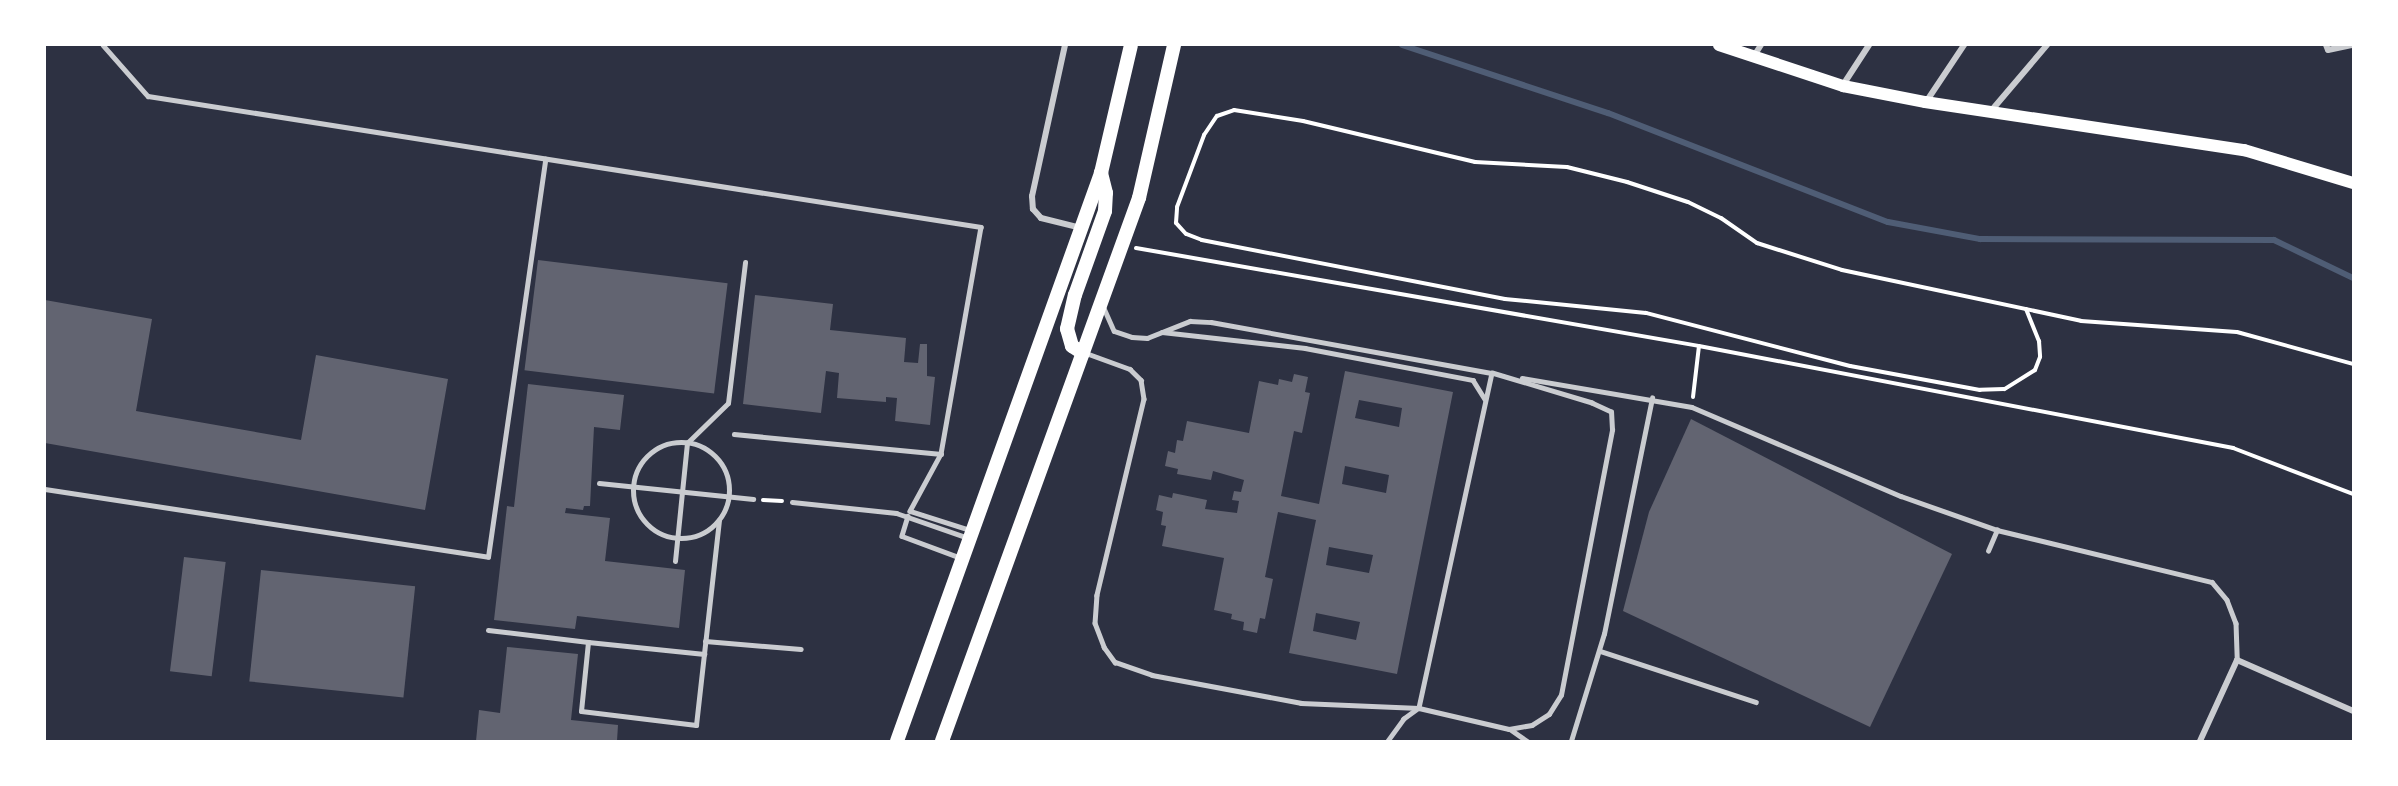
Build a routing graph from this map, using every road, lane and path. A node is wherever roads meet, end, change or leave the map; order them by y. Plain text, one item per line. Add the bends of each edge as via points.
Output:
1 (103, 45) edge
2 (1065, 45) edge
3 (1131, 45) edge
4 (1174, 45) edge
5 (1719, 45) edge
6 (1761, 45) edge
7 (1869, 45) edge
8 (1964, 45) edge
9 (2047, 45) edge
10 (2326, 45) edge
11 (2351, 45) edge
12 (1752, 59) junction
13 (1843, 86) junction
14 (1925, 102) junction
15 (1990, 112) junction
16 (545, 159) junction
17 (1101, 173) junction
18 (2353, 183) edge
19 (1082, 229) junction
20 (1120, 250) junction
21 (745, 262) dead end
22 (1102, 300) junction
23 (2026, 309) junction
24 (1161, 332) junction
25 (1699, 346) junction
26 (1083, 353) junction
27 (2353, 364) edge
28 (1491, 373) junction
29 (1508, 376) junction
30 (1652, 398) junction
31 (1485, 400) junction
32 (1692, 407) junction
33 (734, 434) dead end
34 (687, 443) junction
35 (941, 454) junction
36 (599, 483) dead end
37 (633, 486) junction
38 (45, 489) edge
39 (682, 491) junction
40 (2353, 494) edge
41 (729, 496) junction
42 (753, 499) joint
43 (792, 502) joint
44 (909, 514) junction
45 (719, 520) junction
46 (1997, 530) junction
47 (970, 534) junction
48 (677, 538) junction
49 (1988, 551) dead end
50 (961, 558) junction
51 (675, 561) dead end
52 (488, 630) dead end
53 (705, 641) junction
54 (588, 642) junction
55 (801, 649) dead end
56 (1600, 651) junction
57 (704, 654) junction
58 (2237, 660) junction
59 (1756, 702) dead end
60 (1419, 708) junction
61 (2353, 711) edge
62 (1509, 729) junction
63 (897, 741) edge
64 (942, 741) edge
65 (1388, 741) edge
66 (1527, 741) edge
67 (1571, 741) edge
68 (2200, 741) edge

1 - 16 lane via 148,96
2 - 19 street via 1032,196 1033,209 1041,218
3 - 17 main road
4 - 20 main road via 1139,198
5 - 12 main road
6 - 12 street
7 - 13 street
8 - 14 street
9 - 15 street
10 - 11 street via 2328,50
12 - 13 main road
13 - 14 main road
14 - 15 main road
15 - 18 main road via 2244,150
16 - 35 lane via 981,227
16 - 38 lane via 488,557
17 - 19 main road
17 - 26 main road via 1105,211 1067,328 1072,346
19 - 47 main road
20 - 22 main road
20 - 25 path via 1141,248
21 - 34 street via 728,403
22 - 24 lane via 1114,331 1147,338
22 - 26 main road
23 - 23 path via 1842,270 1757,243 1721,218 1688,202 1568,167 1475,162 1303,121 1234,110 1217,116 1204,135 1176,223 1186,234 1202,240 1505,299 1646,313 1850,366 1980,390 2004,390 2035,370 2040,357 2039,341
23 - 27 path via 2081,321 2237,332
24 - 28 lane via 1176,324 1211,322
24 - 31 lane via 1305,348 1473,380
25 - 32 path
25 - 40 path via 2233,448
26 - 60 lane via 1130,369 1141,380 1144,399 1097,595 1095,623 1115,662 1152,675 1301,703
26 - 64 main road
28 - 29 lane
28 - 31 lane
29 - 30 lane
29 - 62 lane via 1611,412 1612,430 1562,695 1549,714 1532,725
30 - 32 lane
30 - 56 lane
31 - 60 lane
32 - 46 lane via 1901,496
33 - 35 lane
34 - 37 street via 660,446 644,459
34 - 39 street
34 - 41 street via 704,447 719,460 728,478
35 - 44 lane
36 - 37 street
37 - 39 street
37 - 48 street via 634,503 642,519 656,532
39 - 41 street
39 - 48 street
41 - 42 street
41 - 45 street
42 - 43 path
43 - 44 street
44 - 47 street
44 - 50 lane via 902,536
45 - 48 street via 707,531
45 - 53 street
46 - 49 lane
46 - 58 lane via 2212,582 2227,600 2236,623
47 - 50 main road
48 - 51 street
50 - 63 main road
52 - 54 street
53 - 55 street
53 - 57 street
54 - 57 street
54 - 57 street via 581,711 696,725
56 - 59 lane
56 - 67 lane
58 - 61 street
58 - 68 street
60 - 62 lane
60 - 65 lane via 1404,719
62 - 66 lane

